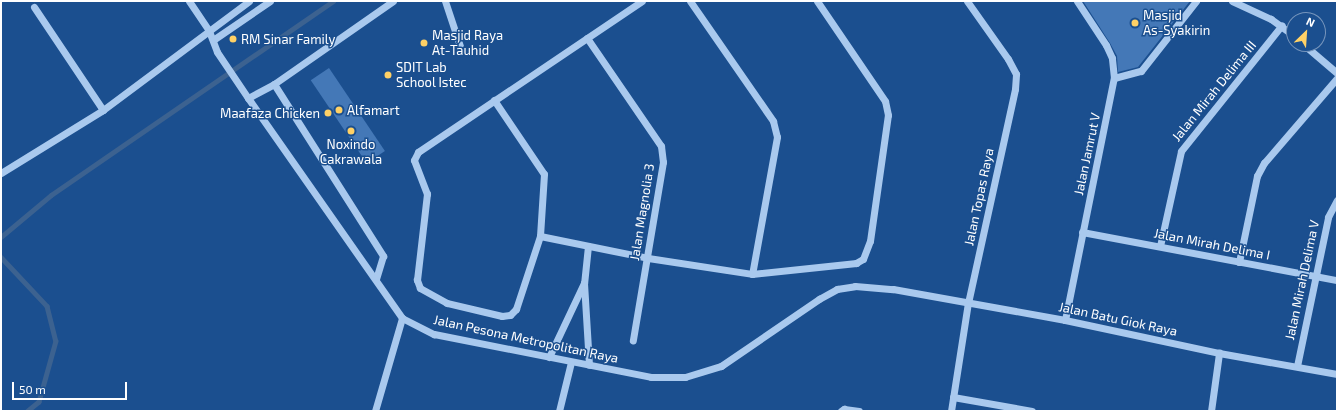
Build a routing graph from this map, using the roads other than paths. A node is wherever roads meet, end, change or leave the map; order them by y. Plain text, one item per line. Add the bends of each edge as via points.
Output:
1 (189, 1) edge
2 (249, 1) edge
3 (270, 1) edge
4 (393, 1) edge
5 (445, 1) edge
6 (642, 1) edge
7 (690, 1) edge
8 (817, 1) edge
9 (967, 1) edge
10 (1077, 1) edge
11 (1196, 1) edge
12 (1232, 1) edge
13 (34, 7) dead end
14 (1282, 25) junction
15 (1286, 29) edge
16 (209, 30) junction
17 (587, 38) junction
18 (213, 40) junction
19 (460, 46) dead end
20 (1312, 52) edge
21 (1337, 73) edge
22 (1114, 78) junction
23 (1337, 78) edge
24 (274, 84) junction
25 (248, 98) junction
26 (494, 100) junction
27 (103, 110) junction
28 (1, 173) edge
29 (1337, 200) edge
30 (1082, 232) junction
31 (540, 236) junction
32 (588, 246) junction
33 (1160, 246) junction
34 (648, 258) junction
35 (1239, 262) junction
36 (752, 274) junction
37 (1315, 276) junction
38 (376, 279) junction
39 (1337, 280) edge
40 (584, 283) junction
41 (893, 289) joint
42 (968, 303) junction
43 (402, 318) junction
44 (1065, 320) junction
45 (633, 340) dead end
46 (1219, 353) junction
47 (549, 358) junction
48 (571, 362) junction
49 (589, 365) junction
50 (1297, 366) junction
51 (1337, 374) edge
52 (953, 397) junction
53 (375, 411) edge
54 (559, 411) edge
55 (841, 411) edge
56 (858, 411) edge
57 (951, 411) edge
58 (1032, 411) edge
59 (1211, 411) edge

1 - 16 street, Jalan Pesona Metropolitan Raya
2 - 16 street
3 - 18 street
4 - 24 street
5 - 19 street
6 - 17 street
7 - 36 street via 773,121 778,137
8 - 36 street via 885,100 888,115 868,252 856,263
9 - 42 street, Jalan Topas Raya via 1016,74 1015,89
10 - 22 street, Jalan Jamrut V via 1106,45 1112,58
11 - 22 street via 1147,65 1135,74
12 - 14 street
13 - 27 street
14 - 15 street
14 - 33 street, Jalan Mirah Delima III via 1181,151
16 - 18 street, Jalan Pesona Metropolitan Raya
16 - 27 street
17 - 26 street
17 - 34 street, Jalan Magnolia 3 via 661,146 663,162
18 - 25 street, Jalan Pesona Metropolitan Raya via 217,52
20 - 21 street
22 - 30 street, Jalan Jamrut V
23 - 35 street via 1264,163 1257,176
24 - 25 street
24 - 38 street via 383,256
25 - 38 street, Jalan Pesona Metropolitan Raya
26 - 31 street via 544,174
26 - 31 street via 418,152 414,160 428,200 417,280 420,288 447,303 502,316 510,315 520,300
27 - 28 street
29 - 37 street, Jalan Mirah Delima V via 1328,218
30 - 33 street, Jalan Mirah Delima I
30 - 44 street, Jalan Jamrut V
31 - 32 street
32 - 34 street
32 - 40 street
33 - 35 street, Jalan Mirah Delima I
34 - 36 street
34 - 45 street, Jalan Magnolia 3
35 - 37 street, Jalan Mirah Delima I
37 - 39 street, Jalan Mirah Delima I
37 - 50 street, Jalan Mirah Delima V
38 - 43 street, Jalan Pesona Metropolitan Raya
40 - 47 street
40 - 49 street
41 - 42 street, Jalan Batu Giok Raya
41 - 49 street, Jalan Pesona Metropolitan Raya via 855,286 837,289 819,298 721,366 685,377 651,377
42 - 44 street, Jalan Batu Giok Raya
42 - 52 street, Jalan Topas Raya
43 - 47 street, Jalan Pesona Metropolitan Raya via 434,334
43 - 53 street
44 - 46 street, Jalan Batu Giok Raya
46 - 50 street, Jalan Batu Giok Raya
46 - 59 street
47 - 48 street, Jalan Pesona Metropolitan Raya
48 - 49 street, Jalan Pesona Metropolitan Raya
48 - 54 street
50 - 51 street, Jalan Batu Giok Raya
52 - 57 street, Jalan Topas Raya
52 - 58 street
55 - 56 street

